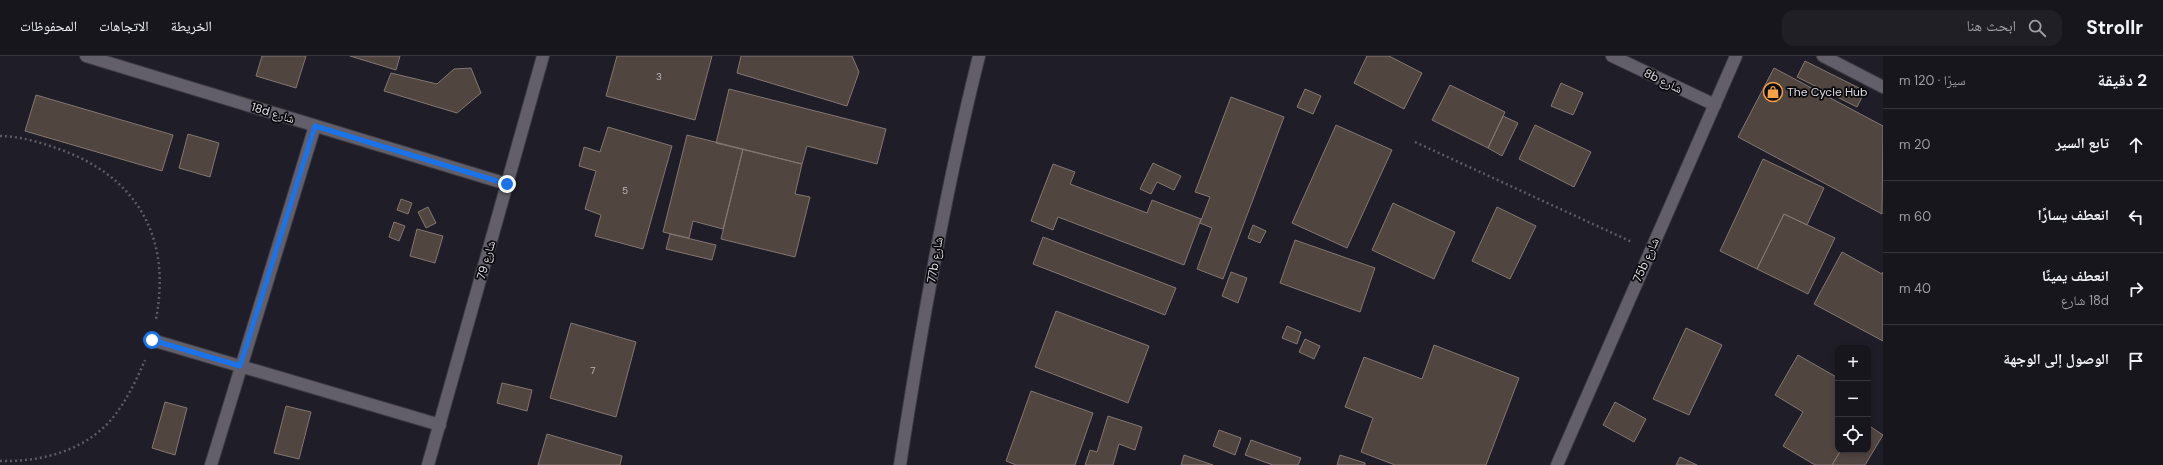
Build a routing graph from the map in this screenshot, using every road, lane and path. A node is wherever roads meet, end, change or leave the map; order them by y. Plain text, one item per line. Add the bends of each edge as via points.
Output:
1 (86, 56) edge
2 (543, 56) edge
3 (979, 56) edge
4 (1612, 56) edge
5 (1736, 56) edge
6 (1823, 56) edge
7 (1883, 86) edge
8 (1715, 106) junction
9 (315, 126) junction
10 (0, 136) edge
11 (1414, 142) dead end
12 (507, 184) junction
13 (1650, 250) junction
14 (152, 340) junction
15 (240, 366) junction
16 (440, 425) junction
17 (0, 461) edge
18 (210, 465) edge
19 (428, 465) edge
20 (900, 465) edge
21 (1557, 465) edge

1 - 9 street, 18d شارع
2 - 12 street, شارع 79
3 - 20 street, 77b شارع via 940,229
4 - 8 street, 8b شارع
5 - 8 street, 75b شارع
6 - 7 street
8 - 13 street, 75b شارع
9 - 12 street, 18d شارع
9 - 15 street
10 - 14 path via 40,143 91,162 109,174 139,206 149,225 160,267 157,314
11 - 13 path
12 - 16 street, شارع 79
13 - 21 street, 75b شارع
14 - 15 street
14 - 17 path via 138,376 110,422 68,450 44,458
15 - 16 street
15 - 18 street
16 - 19 street, شارع 79

